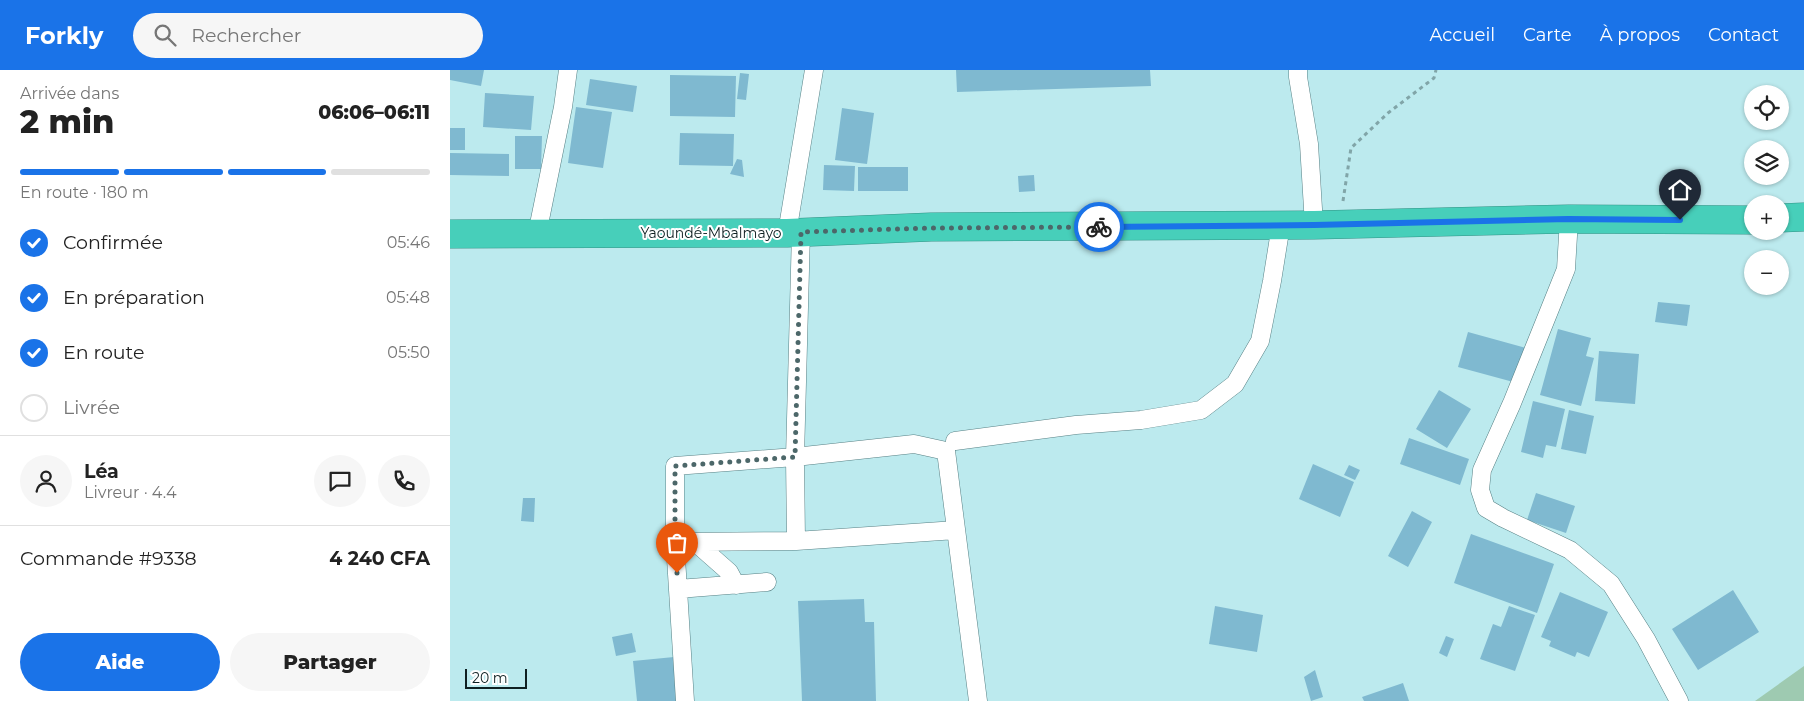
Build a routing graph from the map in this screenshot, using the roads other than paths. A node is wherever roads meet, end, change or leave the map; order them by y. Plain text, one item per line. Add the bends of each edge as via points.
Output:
1 (568, 70) edge
2 (814, 70) edge
3 (1298, 70) edge
4 (1804, 217) edge
5 (1789, 218) edge
6 (1568, 219) junction
7 (1744, 220) edge
8 (1281, 225) junction
9 (1314, 225) junction
10 (794, 232) junction
11 (450, 234) edge
12 (537, 234) junction
13 (954, 440) dead end
14 (795, 457) junction
15 (956, 530) junction
16 (796, 541) junction
17 (675, 542) junction
18 (695, 542) junction
19 (767, 582) dead end
20 (736, 585) junction
21 (678, 589) junction
22 (685, 701) edge
23 (978, 701) edge
24 (1679, 701) edge

1 - 12 street
2 - 10 street
3 - 9 street via 1309,144
4 - 5 highway
6 - 7 highway, Yaoundé-Mbalmayo
6 - 9 highway, Yaoundé-Mbalmayo
6 - 24 street via 1566,269 1482,470 1480,490 1486,508 1570,550 1611,584 1646,639
8 - 9 highway, Yaoundé-Mbalmayo
8 - 10 highway, Yaoundé-Mbalmayo
8 - 13 street via 1260,341 1235,384 1201,410 1141,420
10 - 12 highway, Yaoundé-Mbalmayo
10 - 14 street
11 - 12 highway, Yaoundé-Mbalmayo
14 - 15 street via 914,444 946,451
14 - 16 street
14 - 17 street via 675,466
15 - 16 street
15 - 23 street
16 - 18 street
17 - 18 street
17 - 21 street
18 - 20 street via 729,572
19 - 20 street
20 - 21 street
21 - 22 street

